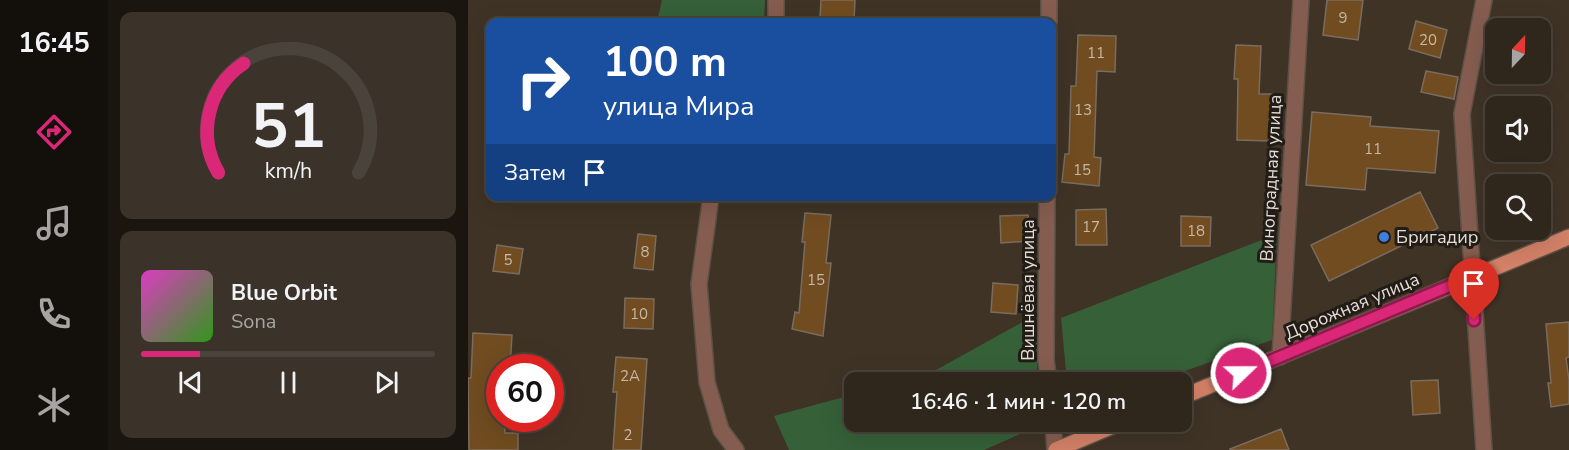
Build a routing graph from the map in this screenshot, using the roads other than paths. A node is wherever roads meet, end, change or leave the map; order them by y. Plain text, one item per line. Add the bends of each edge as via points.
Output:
1 (776, 0) edge
2 (1049, 0) edge
3 (1301, 0) edge
4 (1484, 0) edge
5 (776, 18) edge
6 (1049, 18) edge
7 (710, 201) edge
8 (1047, 201) edge
9 (1569, 237) edge
10 (1471, 277) junction
11 (1280, 357) junction
12 (1048, 372) edge
13 (1192, 393) edge
14 (1054, 432) edge
15 (1098, 432) edge
16 (736, 450) edge
17 (1055, 450) edge
18 (1484, 450) edge

1 - 5 street
2 - 6 street
3 - 11 street, Виноградная улица
4 - 10 street via 1462,114
7 - 16 street via 699,284 707,382 721,430
8 - 12 street, Вишнёвая улица
9 - 10 main road, Дорожная улица
10 - 11 main road, Дорожная улица
10 - 18 street
11 - 13 main road, Дорожная улица
14 - 17 street
15 - 17 main road

